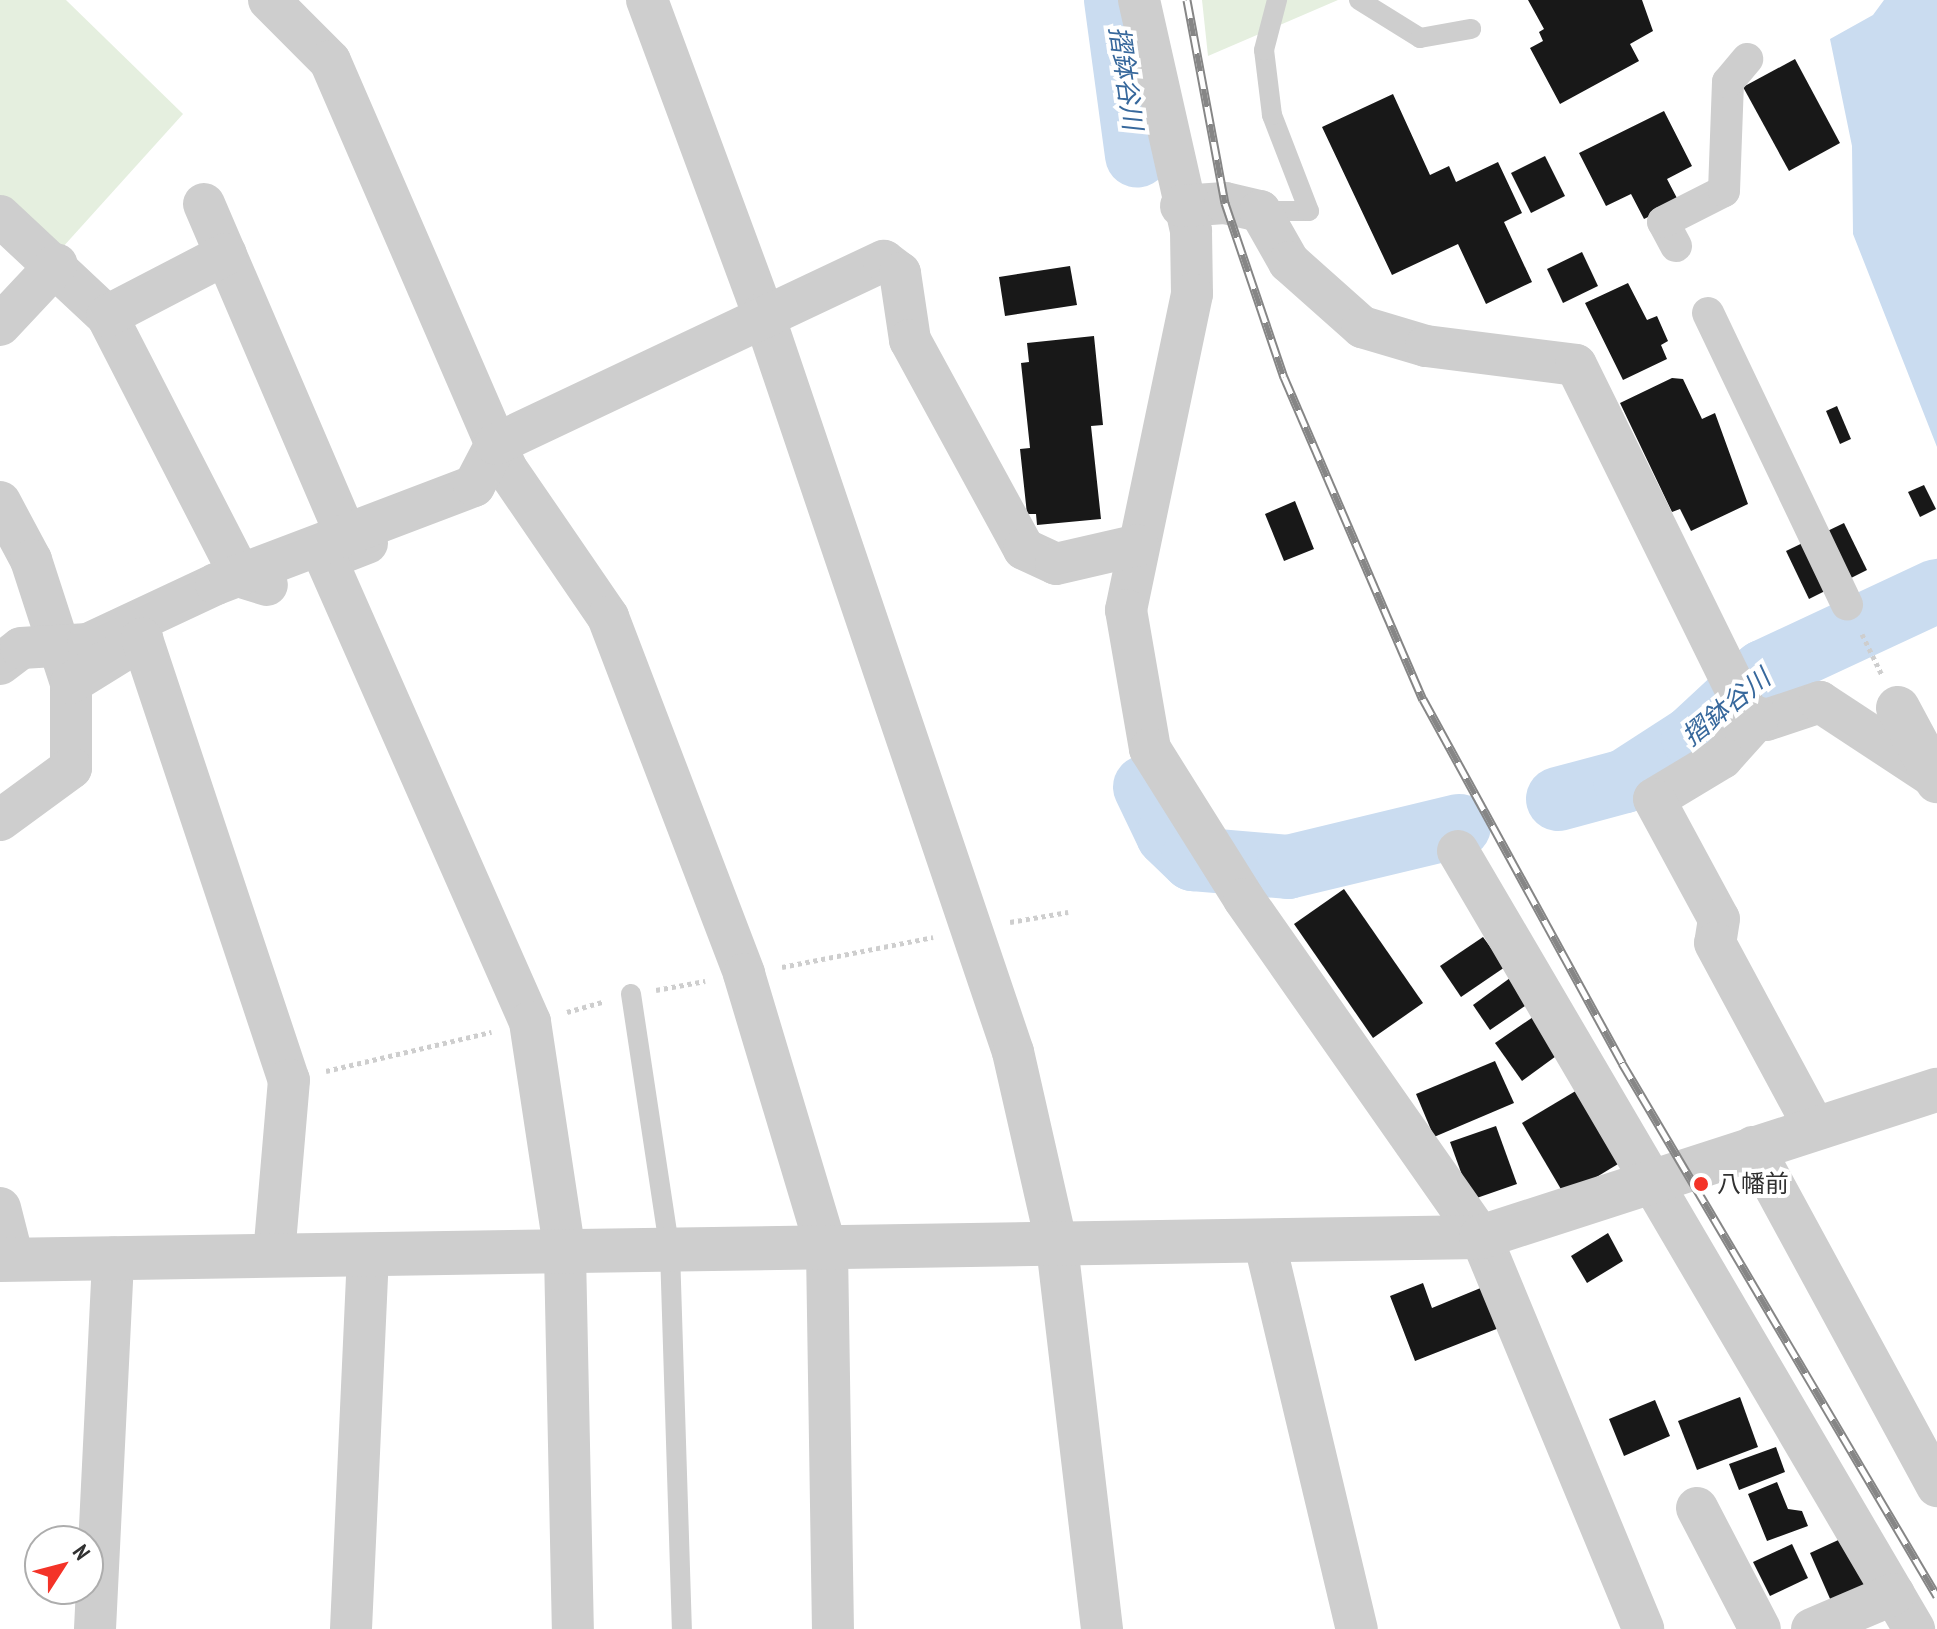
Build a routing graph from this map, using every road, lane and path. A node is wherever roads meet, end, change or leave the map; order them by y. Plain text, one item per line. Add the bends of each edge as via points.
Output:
1 (269, 0) edge
2 (647, 0) edge
3 (1139, 0) edge
4 (1277, 0) edge
5 (1359, 0) edge
6 (1471, 29) dead end
7 (1747, 59) dead end
8 (204, 204) dead end
9 (1181, 206) junction
10 (1260, 211) junction
11 (0, 216) edge
12 (1676, 246) dead end
13 (226, 254) junction
14 (57, 264) junction
15 (763, 313) junction
16 (1708, 313) dead end
17 (107, 316) junction
18 (0, 325) edge
19 (496, 444) junction
20 (0, 502) edge
21 (1138, 545) junction
22 (336, 548) junction
23 (241, 577) junction
24 (1847, 605) dead end
25 (0, 664) edge
26 (65, 665) junction
27 (1748, 707) junction
28 (1898, 708) dead end
29 (1937, 779) edge
30 (0, 820) edge
31 (1458, 851) dead end
32 (1068, 912) dead end
33 (972, 929) junction
34 (744, 974) junction
35 (631, 994) junction
36 (530, 1022) junction
37 (289, 1080) junction
38 (1937, 1090) edge
39 (1815, 1129) junction
40 (1753, 1147) junction
41 (1650, 1178) junction
42 (0, 1208) edge
43 (1481, 1237) junction
44 (1265, 1244) junction
45 (1057, 1246) junction
46 (827, 1250) junction
47 (670, 1251) junction
48 (565, 1254) junction
49 (274, 1255) junction
50 (113, 1257) junction
51 (368, 1257) junction
52 (7, 1259) edge
53 (1937, 1486) edge
54 (1697, 1508) dead end
55 (1904, 1612) edge
56 (95, 1629) edge
57 (351, 1629) edge
58 (573, 1629) edge
59 (682, 1629) edge
60 (833, 1629) edge
61 (1102, 1629) edge
62 (1357, 1629) edge
63 (1643, 1629) edge
64 (1760, 1629) edge
65 (1812, 1629) edge

1 - 19 street via 330,61
2 - 15 street
3 - 9 street
4 - 10 lane via 1264,50 1272,115 1309,211
5 - 6 lane via 1420,38
7 - 12 street via 1728,82 1724,191 1663,222
8 - 13 street
9 - 10 street via 1225,203
9 - 21 street via 1191,231 1192,294
10 - 27 street via 1289,262 1362,327 1426,346 1576,365
11 - 14 street
13 - 17 street
13 - 22 street
14 - 17 street
14 - 18 street
15 - 19 street
15 - 21 street via 884,261 900,273 910,340 1024,549 1056,564
15 - 33 street
16 - 24 street
17 - 23 street
19 - 22 street via 474,486
19 - 34 street via 608,617
20 - 26 street via 31,560
21 - 43 street via 1126,610 1150,749 1235,884
22 - 23 street
22 - 36 street
23 - 26 street via 88,644
25 - 26 street via 21,648
26 - 30 street via 71,768
26 - 37 street via 142,639
27 - 29 street via 1820,702
27 - 39 street via 1722,758 1654,799 1719,919 1715,943
28 - 29 street
31 - 41 street
32 - 33 path
33 - 34 path
33 - 45 street via 1013,1052
34 - 35 path
34 - 46 street
35 - 36 path
35 - 47 lane
36 - 37 path
36 - 48 street
37 - 49 street
38 - 39 street
39 - 40 street
40 - 41 street
40 - 53 street
41 - 43 street
41 - 55 street
42 - 52 street
43 - 44 street
43 - 63 street
44 - 45 street
44 - 62 street
45 - 46 street
45 - 61 street
46 - 47 street
46 - 60 street
47 - 48 street
47 - 59 lane
48 - 51 street
48 - 58 street
49 - 50 street
49 - 51 street
50 - 52 street
50 - 56 street
51 - 57 street
54 - 64 street
55 - 65 street

